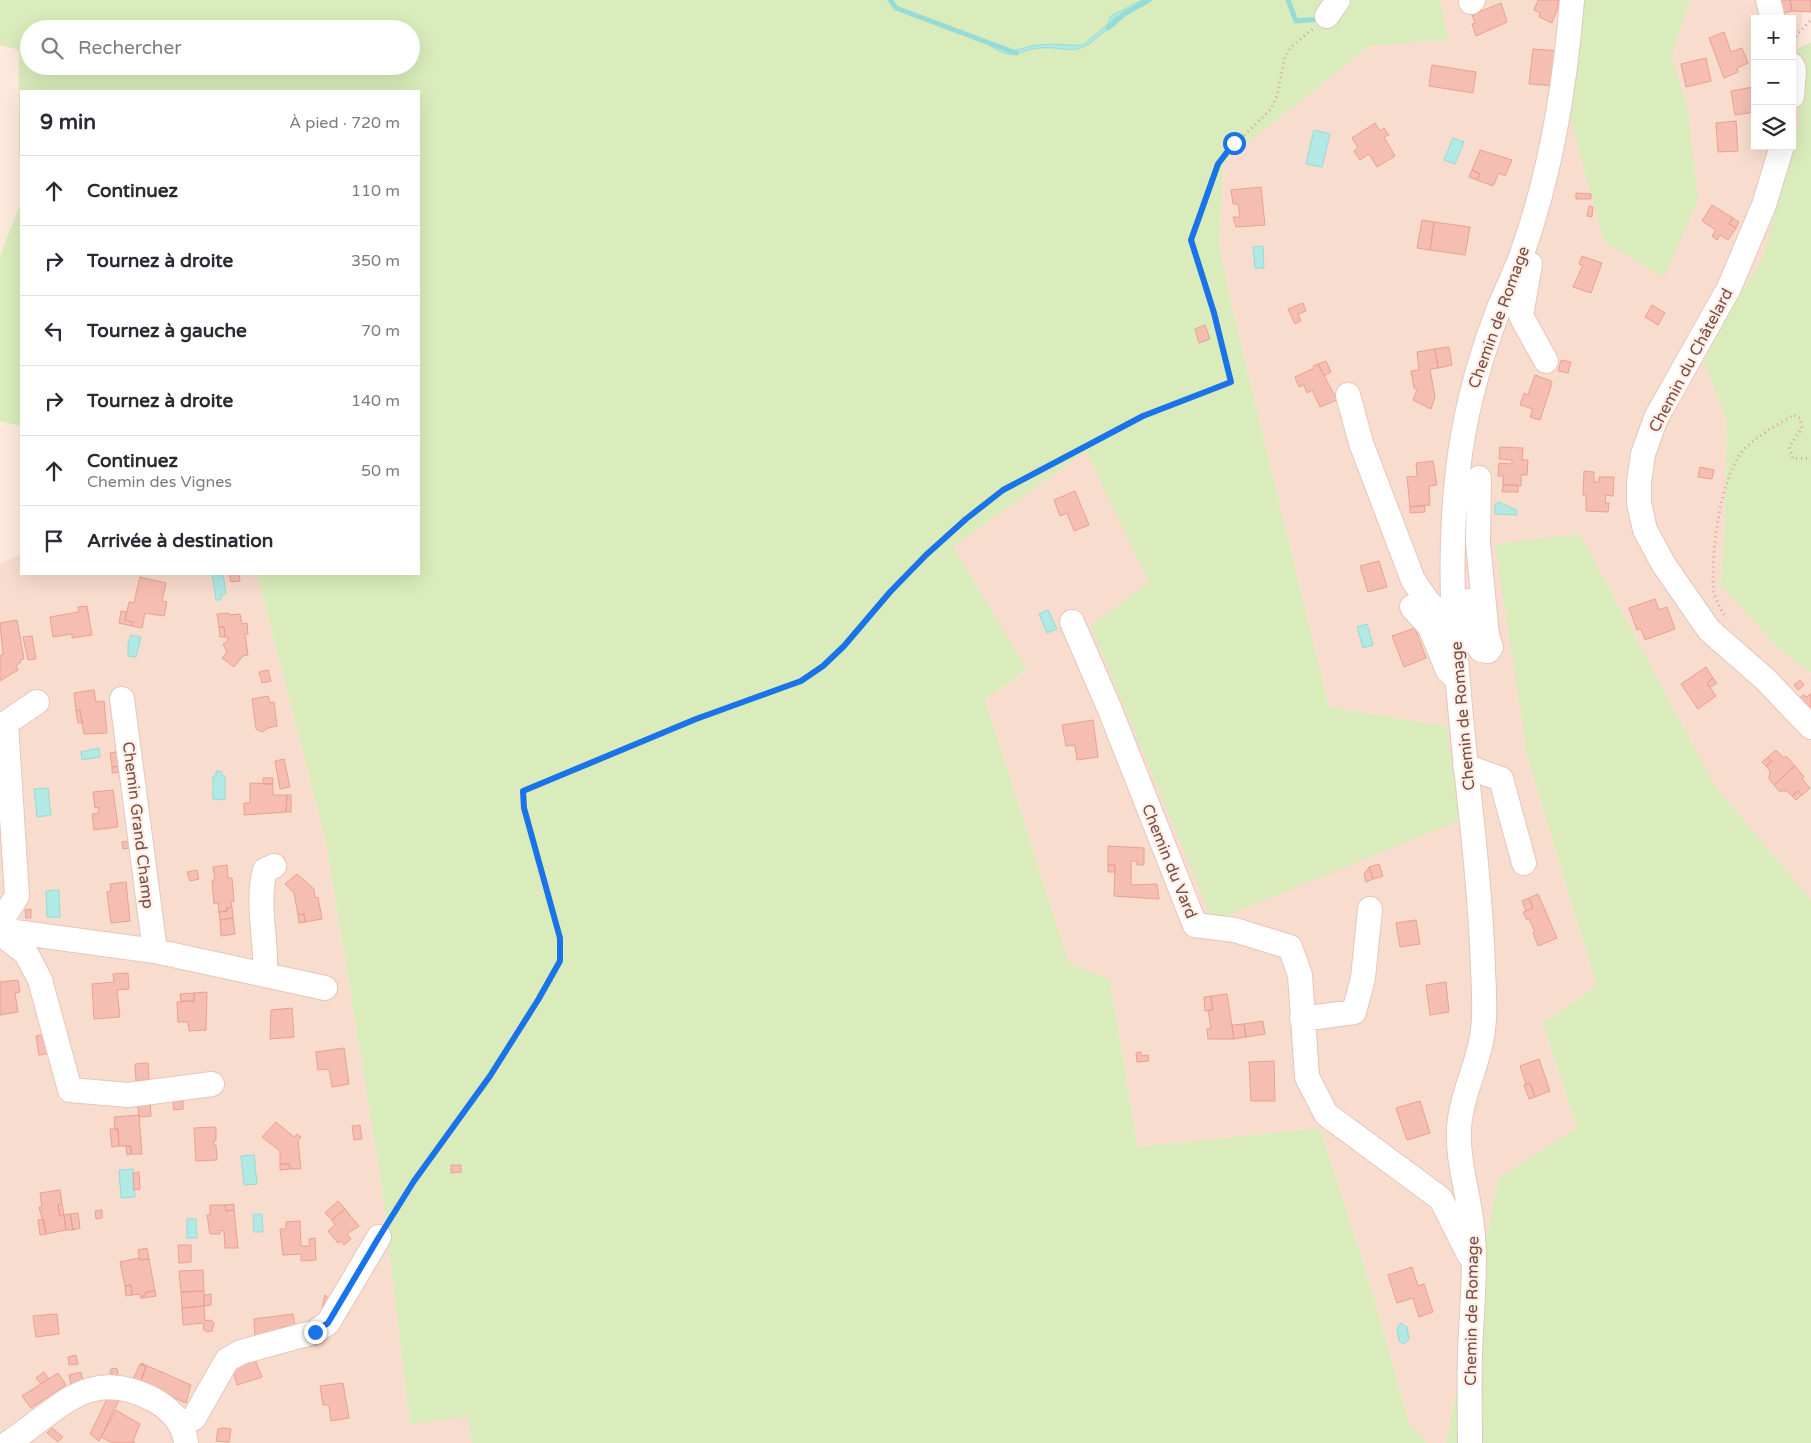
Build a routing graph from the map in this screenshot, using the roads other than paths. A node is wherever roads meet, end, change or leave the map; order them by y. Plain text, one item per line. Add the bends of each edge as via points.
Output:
1 (1572, 0) edge
2 (1768, 0) edge
3 (1771, 15) edge
4 (1781, 150) edge
5 (1520, 259) junction
6 (1546, 361) dead end
7 (1348, 395) dead end
8 (1479, 478) dead end
9 (1412, 607) dead end
10 (1454, 613) junction
11 (1072, 622) dead end
12 (1459, 680) junction
13 (122, 699) dead end
14 (37, 702) dead end
15 (1811, 727) edge
16 (1465, 766) junction
17 (1524, 863) dead end
18 (274, 866) dead end
19 (1370, 908) dead end
20 (0, 923) edge
21 (0, 931) edge
22 (155, 950) junction
23 (265, 974) junction
24 (324, 988) dead end
25 (1302, 1020) junction
26 (212, 1084) dead end
27 (379, 1237) road end
28 (1474, 1266) junction
29 (183, 1434) edge
30 (8, 1443) edge
31 (1470, 1443) edge

1 - 5 street, Chemin de Romage via 1559,118
2 - 3 street
4 - 15 street, Chemin du Châtelard via 1764,205 1729,288 1656,418 1643,454 1638,482 1639,503 1645,530 1664,565 1709,630
5 - 6 street via 1530,264 1521,316
5 - 10 street, Chemin de Romage via 1497,312 1472,389 1458,468 1453,528
7 - 10 street via 1361,443 1413,580 1440,614
8 - 10 street via 1478,543 1487,636 1491,647 1488,651 1481,650 1477,644 1473,610 1468,601 1458,602
9 - 12 street via 1430,627 1448,671
10 - 12 street, Chemin de Romage
11 - 25 street, Chemin du Vard via 1196,925 1236,930 1290,947 1300,975
12 - 16 street, Chemin de Romage
13 - 22 street, Chemin Grand Champ
14 - 20 street via 6,723 17,896
16 - 17 street via 1501,779
16 - 28 street, Chemin de Romage via 1484,975 1482,1036 1459,1124
18 - 23 street via 265,870 261,887
19 - 25 street via 1363,978 1354,1012
21 - 22 street
21 - 26 street via 26,953 40,980 70,1090 128,1095
22 - 23 street
23 - 24 street
25 - 28 street, Chemin du Vard via 1307,1077 1326,1114 1442,1199
27 - 29 street via 328,1323 315,1332 241,1352 227,1360
28 - 31 street, Chemin de Romage
29 - 30 street via 168,1410 150,1398 107,1386 90,1388 75,1395

